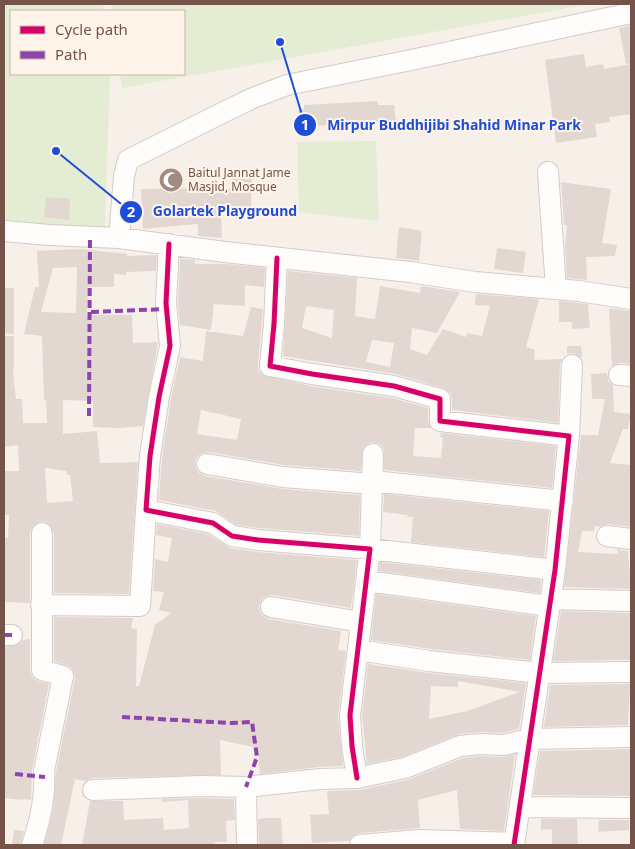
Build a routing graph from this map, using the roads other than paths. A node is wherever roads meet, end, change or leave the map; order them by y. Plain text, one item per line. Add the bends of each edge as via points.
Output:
1 (631, 13) edge
2 (548, 172) dead end
3 (4, 231) edge
4 (118, 238) junction
5 (169, 244) junction
6 (277, 258) junction
7 (556, 289) junction
8 (631, 299) edge
9 (572, 365) dead end
10 (569, 436) junction
11 (373, 454) dead end
12 (207, 464) dead end
13 (373, 482) junction
14 (563, 500) junction
15 (146, 510) junction
16 (42, 532) dead end
17 (607, 536) dead end
18 (631, 539) edge
19 (370, 549) junction
20 (555, 570) junction
21 (367, 581) junction
22 (631, 601) edge
23 (549, 602) junction
24 (41, 605) junction
25 (271, 607) dead end
26 (361, 622) junction
27 (358, 650) junction
28 (631, 672) edge
29 (540, 673) junction
30 (631, 737) edge
31 (529, 740) junction
32 (357, 778) junction
33 (246, 787) junction
34 (93, 790) dead end
35 (520, 807) junction
36 (631, 808) edge
37 (514, 844) edge
38 (32, 845) edge
39 (248, 845) edge
40 (360, 845) edge

1 - 4 street via 287,85 253,98 128,160
2 - 7 street
3 - 4 street
4 - 5 street
5 - 6 street
5 - 15 street via 166,303 170,346 150,456
6 - 7 street
6 - 10 street via 270,366 394,386 440,399 440,421
7 - 8 street
9 - 10 street
10 - 14 street
11 - 13 street
12 - 13 street via 283,477
13 - 14 street
13 - 19 street
14 - 20 street
15 - 19 street via 213,523 232,536
15 - 24 street via 140,606
16 - 24 street
17 - 18 street
19 - 20 street
19 - 21 street
20 - 23 street
21 - 23 street
21 - 26 street
22 - 23 street
23 - 29 street
24 - 38 street via 42,670 63,676 44,771 41,812
25 - 26 street
26 - 27 street
27 - 29 street
27 - 32 street via 350,715
28 - 29 street
29 - 31 street
30 - 31 street
31 - 32 street via 504,745 460,746 405,768
31 - 35 street
32 - 33 street
33 - 34 street
33 - 39 street
35 - 36 street
35 - 37 street
37 - 40 street via 420,840

